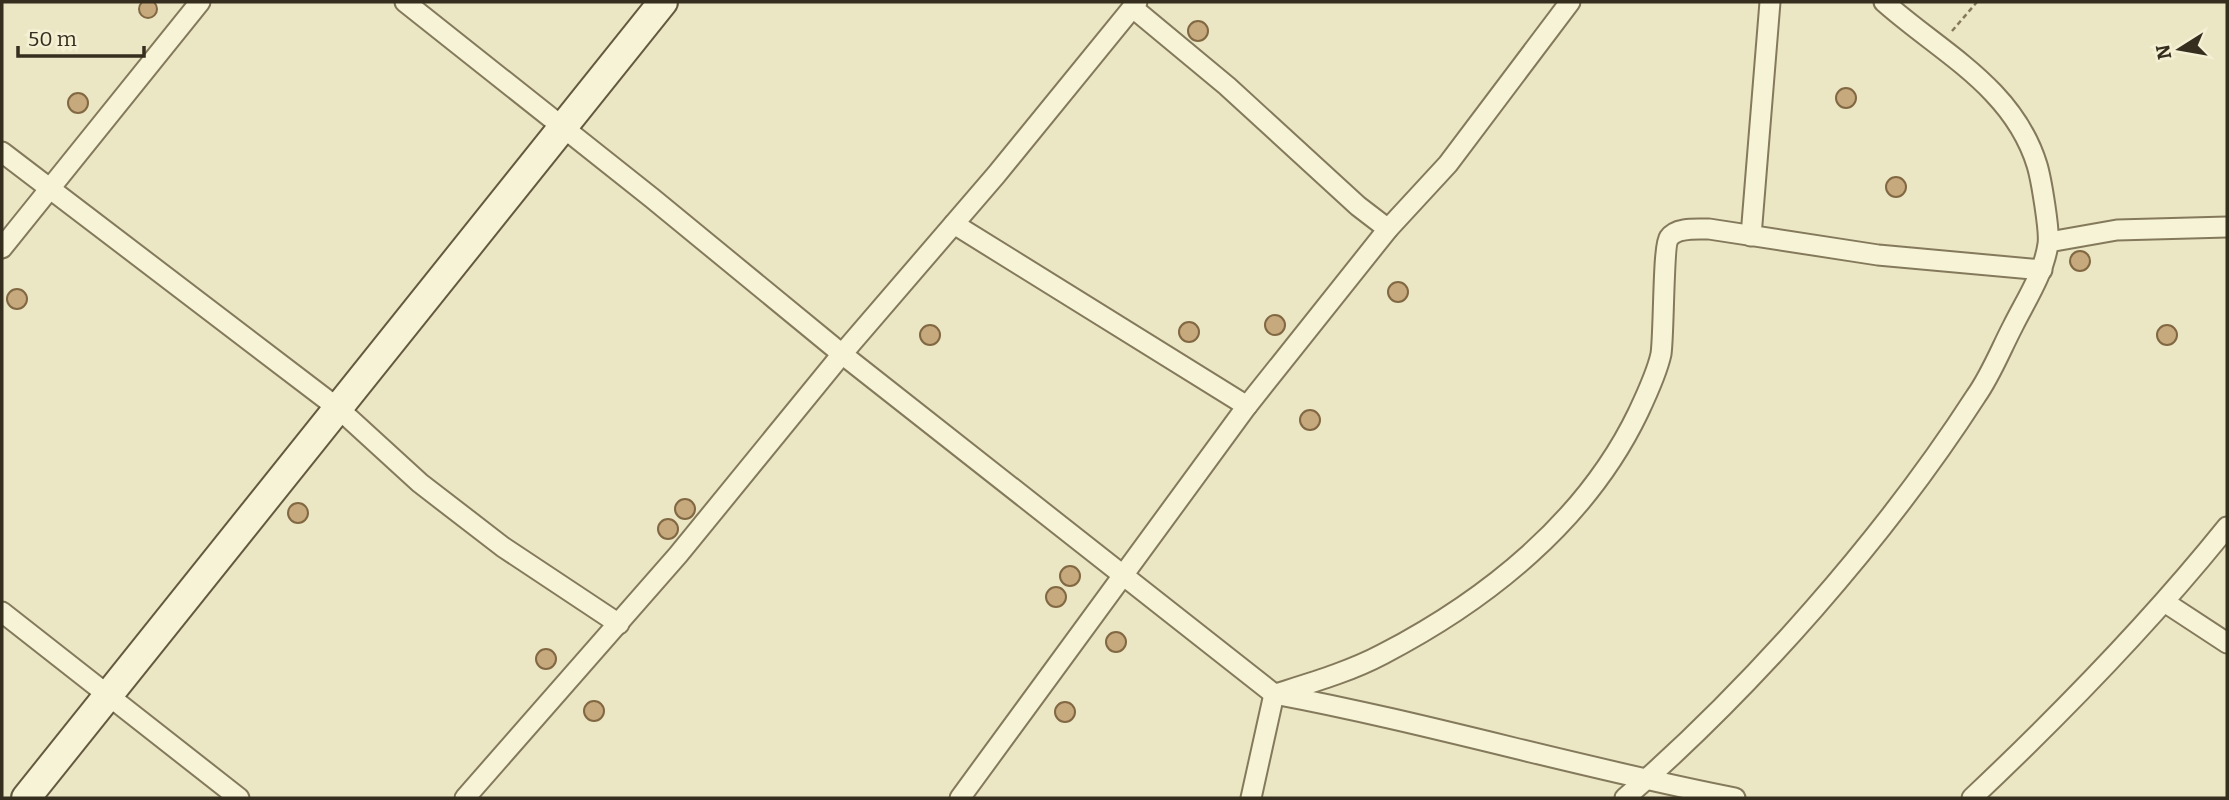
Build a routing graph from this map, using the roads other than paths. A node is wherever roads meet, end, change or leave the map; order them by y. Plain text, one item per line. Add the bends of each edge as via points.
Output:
1 (201, 2) edge
2 (405, 2) edge
3 (663, 2) edge
4 (1570, 2) edge
5 (1770, 2) edge
6 (1884, 2) edge
7 (1135, 5) edge
8 (564, 130) junction
9 (2, 152) edge
10 (48, 189) junction
11 (954, 224) junction
12 (2227, 227) edge
13 (1388, 229) junction
14 (1751, 236) junction
15 (2049, 242) junction
16 (2, 248) edge
17 (2042, 270) junction
18 (842, 354) junction
19 (1247, 406) junction
20 (339, 409) junction
21 (2227, 527) edge
22 (1126, 575) junction
23 (2166, 603) junction
24 (2, 612) edge
25 (619, 624) junction
26 (2227, 643) edge
27 (1274, 694) junction
28 (107, 695) junction
29 (1643, 780) junction
30 (26, 798) edge
31 (239, 798) edge
32 (464, 798) edge
33 (960, 798) edge
34 (1251, 798) edge
35 (1625, 798) edge
36 (1735, 798) edge
37 (1972, 798) edge

1 - 10 street
2 - 8 street
3 - 8 street
4 - 13 street via 1448,164
5 - 14 street
6 - 15 street via 1997,96 2025,134 2038,167
7 - 11 street
7 - 13 street
8 - 18 street
8 - 20 street
9 - 10 street
10 - 16 street
10 - 20 street
11 - 18 street
11 - 19 street
12 - 15 street via 2117,230
13 - 19 street
14 - 17 street via 1878,255
14 - 27 street via 1693,228 1668,239 1661,356 1637,415 1594,484 1541,547 1457,611 1382,655
15 - 17 street
17 - 29 street via 1977,395 1900,501 1820,601
18 - 22 street
18 - 25 street
19 - 22 street
20 - 25 street via 420,483 503,547
20 - 28 street
21 - 23 street
22 - 27 street
22 - 33 street
23 - 26 street
23 - 37 street via 2066,709
24 - 28 street
25 - 32 street
27 - 29 street
27 - 34 street
28 - 30 street
28 - 31 street
29 - 35 street
29 - 36 street

